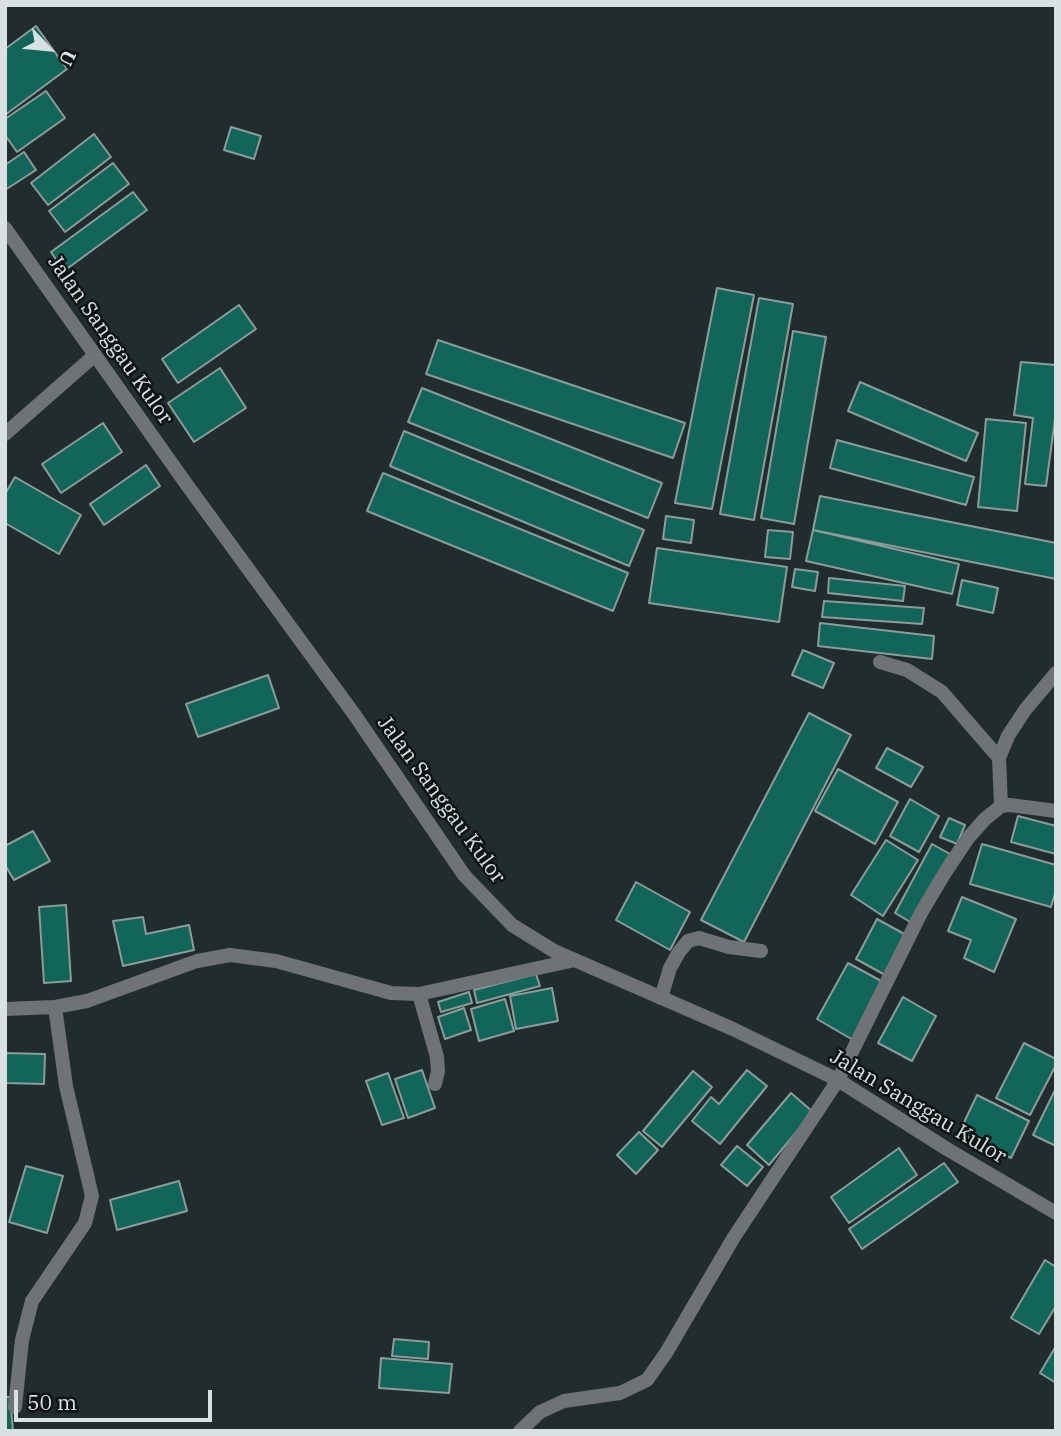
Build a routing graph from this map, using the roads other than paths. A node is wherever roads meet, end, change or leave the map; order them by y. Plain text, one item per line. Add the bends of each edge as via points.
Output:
1 (5, 228) edge
2 (95, 355) junction
3 (5, 434) edge
4 (880, 662) dead end
5 (1056, 673) edge
6 (999, 758) junction
7 (1001, 806) junction
8 (1056, 811) edge
9 (761, 951) dead end
10 (576, 960) junction
11 (419, 994) junction
12 (661, 998) junction
13 (55, 1007) junction
14 (5, 1009) edge
15 (838, 1080) junction
16 (435, 1084) dead end
17 (1056, 1213) edge
18 (15, 1407) dead end
19 (520, 1431) edge

1 - 2 street, Jalan Sanggau Kulor
2 - 3 street
2 - 10 street, Jalan Sanggau Kulor via 464,875 512,925
4 - 6 street via 906,670 942,692
5 - 6 street via 1025,710
6 - 7 street
7 - 8 street
7 - 15 street via 968,838 921,913
9 - 12 street via 699,938 688,941 670,968
10 - 11 street
10 - 12 street, Jalan Sanggau Kulor
11 - 13 street via 391,993 276,961 230,955 197,961 87,1001
11 - 16 street via 437,1058
12 - 15 street, Jalan Sanggau Kulor
13 - 14 street
13 - 18 street via 66,1087 92,1196 85,1223 32,1301 22,1340
15 - 17 street, Jalan Sanggau Kulor
15 - 19 street via 647,1380 620,1393 565,1401 540,1412

